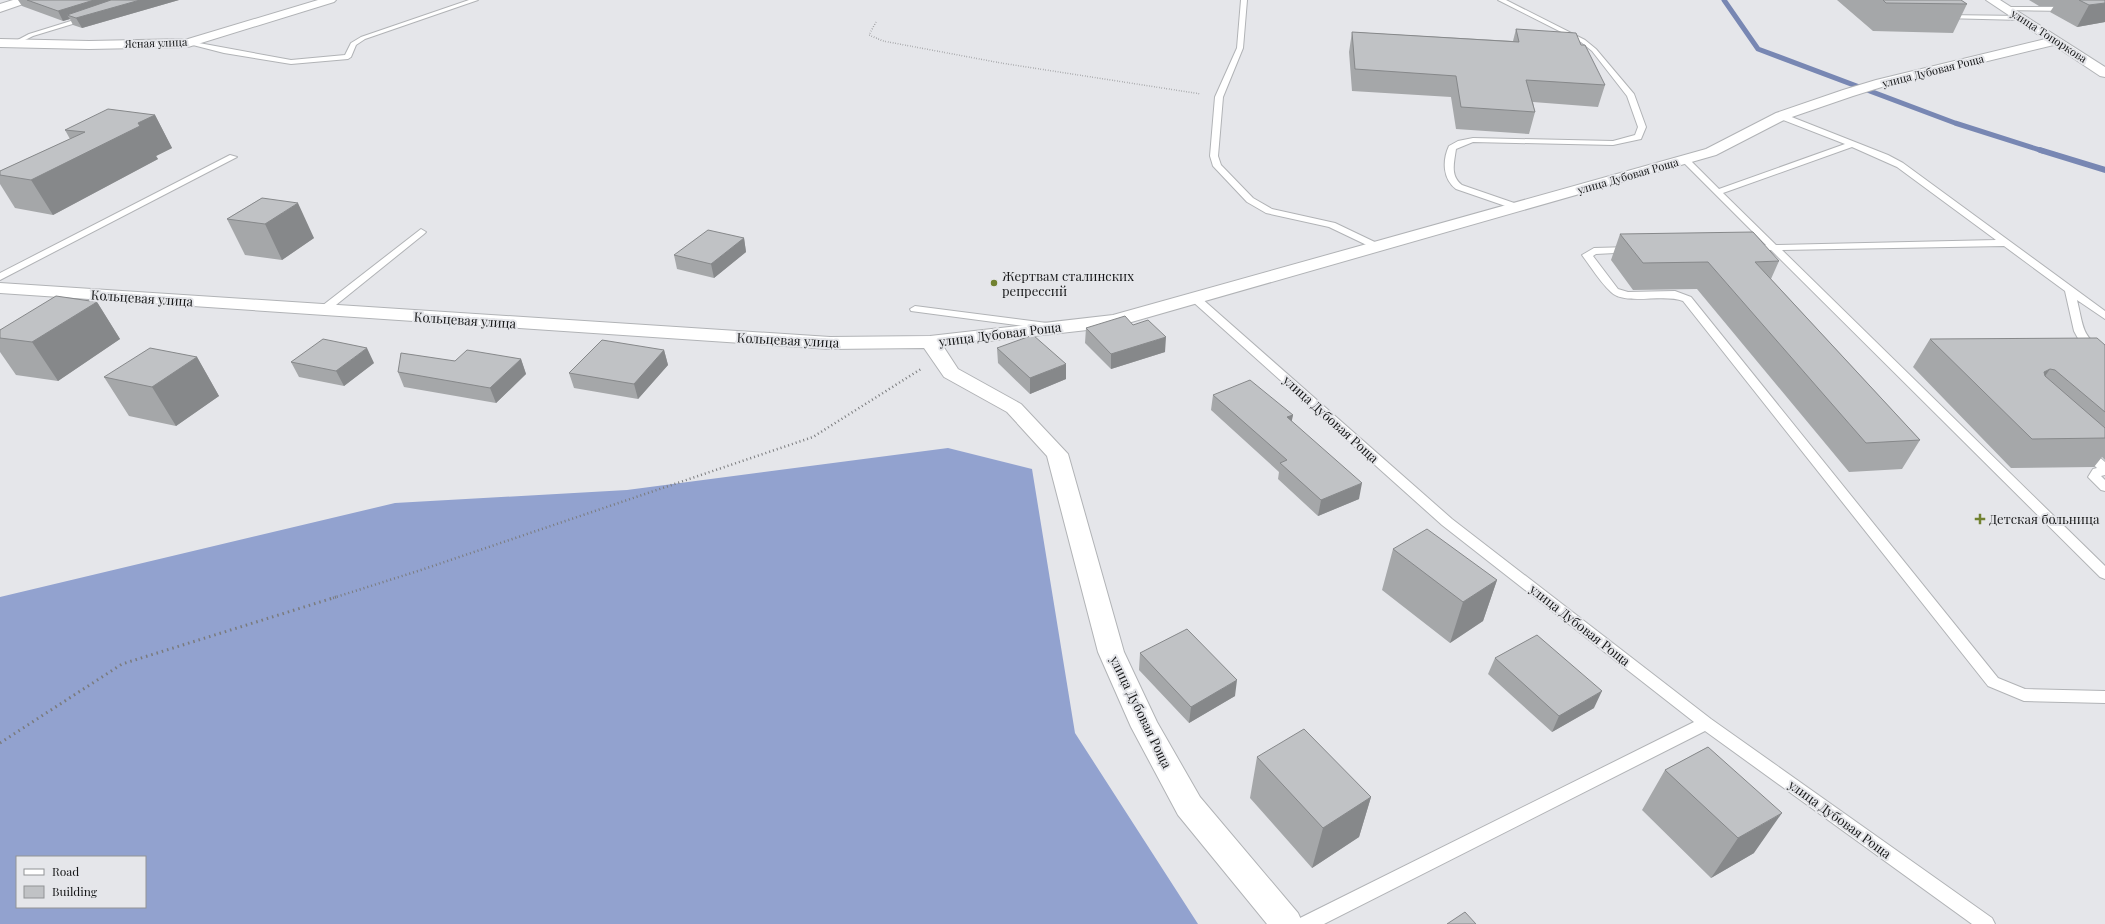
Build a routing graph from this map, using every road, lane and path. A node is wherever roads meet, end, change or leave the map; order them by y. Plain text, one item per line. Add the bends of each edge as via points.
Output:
1 (25, 0) edge
2 (298, 0) edge
3 (330, 0) edge
4 (475, 0) edge
5 (1244, 0) edge
6 (1501, 0) edge
7 (1992, 0) edge
8 (311, 5) junction
9 (0, 8) edge
10 (2008, 9) junction
11 (2075, 9) dead end
12 (96, 14) edge
13 (1935, 17) edge
14 (2022, 18) junction
15 (876, 22) dead end
16 (2054, 41) junction
17 (0, 43) edge
18 (14, 43) junction
19 (188, 43) junction
20 (2105, 73) edge
21 (1219, 97) junction
22 (1781, 116) junction
23 (1852, 144) junction
24 (233, 157) dead end
25 (1685, 160) junction
26 (1718, 192) junction
27 (1517, 207) junction
28 (421, 232) dead end
29 (2006, 243) junction
30 (1378, 247) junction
31 (1775, 247) junction
32 (1736, 248) edge
33 (1642, 250) edge
34 (0, 277) edge
35 (0, 288) edge
36 (2070, 290) junction
37 (1196, 299) junction
38 (915, 310) dead end
39 (322, 311) junction
40 (2105, 316) edge
41 (1056, 327) junction
42 (935, 349) junction
43 (2105, 358) edge
44 (2078, 444) edge
45 (2105, 487) edge
46 (2105, 574) edge
47 (2105, 697) edge
48 (1706, 723) junction
49 (0, 743) edge
50 (1287, 924) edge
51 (1306, 924) edge
52 (1986, 924) edge

1 - 9 street
2 - 8 street
3 - 8 street, Ясная улица
4 - 19 lane via 363,38 353,44 348,57 291,62
5 - 21 lane via 1240,48
6 - 27 lane via 1583,41 1594,50 1632,96 1642,127 1638,137 1613,142 1473,140 1452,148 1449,175 1452,182 1459,187
7 - 10 street, улица Топоркова
8 - 19 street, Ясная улица
10 - 11 lane
10 - 14 street, улица Топоркова
12 - 18 lane
13 - 14 lane
14 - 16 street, улица Топоркова
15 - 21 path via 869,35 883,41 1000,63
16 - 20 street, улица Топоркова
16 - 22 street, улица Дубовая Роща via 1881,83
17 - 18 street, Ясная улица
18 - 19 street, Ясная улица
21 - 30 lane via 1214,156 1217,166 1250,200 1269,211 1332,225
22 - 23 lane
22 - 25 street, улица Дубовая Роща via 1711,152
23 - 26 lane
23 - 29 lane via 1900,165
24 - 34 lane
25 - 26 lane
25 - 27 street, улица Дубовая Роща
26 - 31 lane
27 - 30 street, улица Дубовая Роща
28 - 39 lane
29 - 31 lane
29 - 36 lane
30 - 37 street, улица Дубовая Роща
31 - 32 lane
31 - 46 lane
33 - 47 lane via 1594,251 1587,255 1615,292 1627,295 1675,294 1687,299 1993,682 2024,695
35 - 39 street, Кольцевая улица
36 - 40 lane
36 - 43 lane via 2079,331 2085,342
37 - 41 street, улица Дубовая Роща via 1114,321
37 - 48 lane, улица Дубовая Роща via 1447,522
38 - 41 lane
39 - 42 street, Кольцевая улица
41 - 42 street, улица Дубовая Роща
42 - 49 path via 813,437 420,570 122,664
42 - 50 street, улица Дубовая Роща via 951,373 1014,408 1057,454 1111,652 1145,727 1189,806
44 - 45 lane via 2101,465 2104,471 2097,472 2094,477
48 - 51 lane
48 - 52 lane, улица Дубовая Роща

